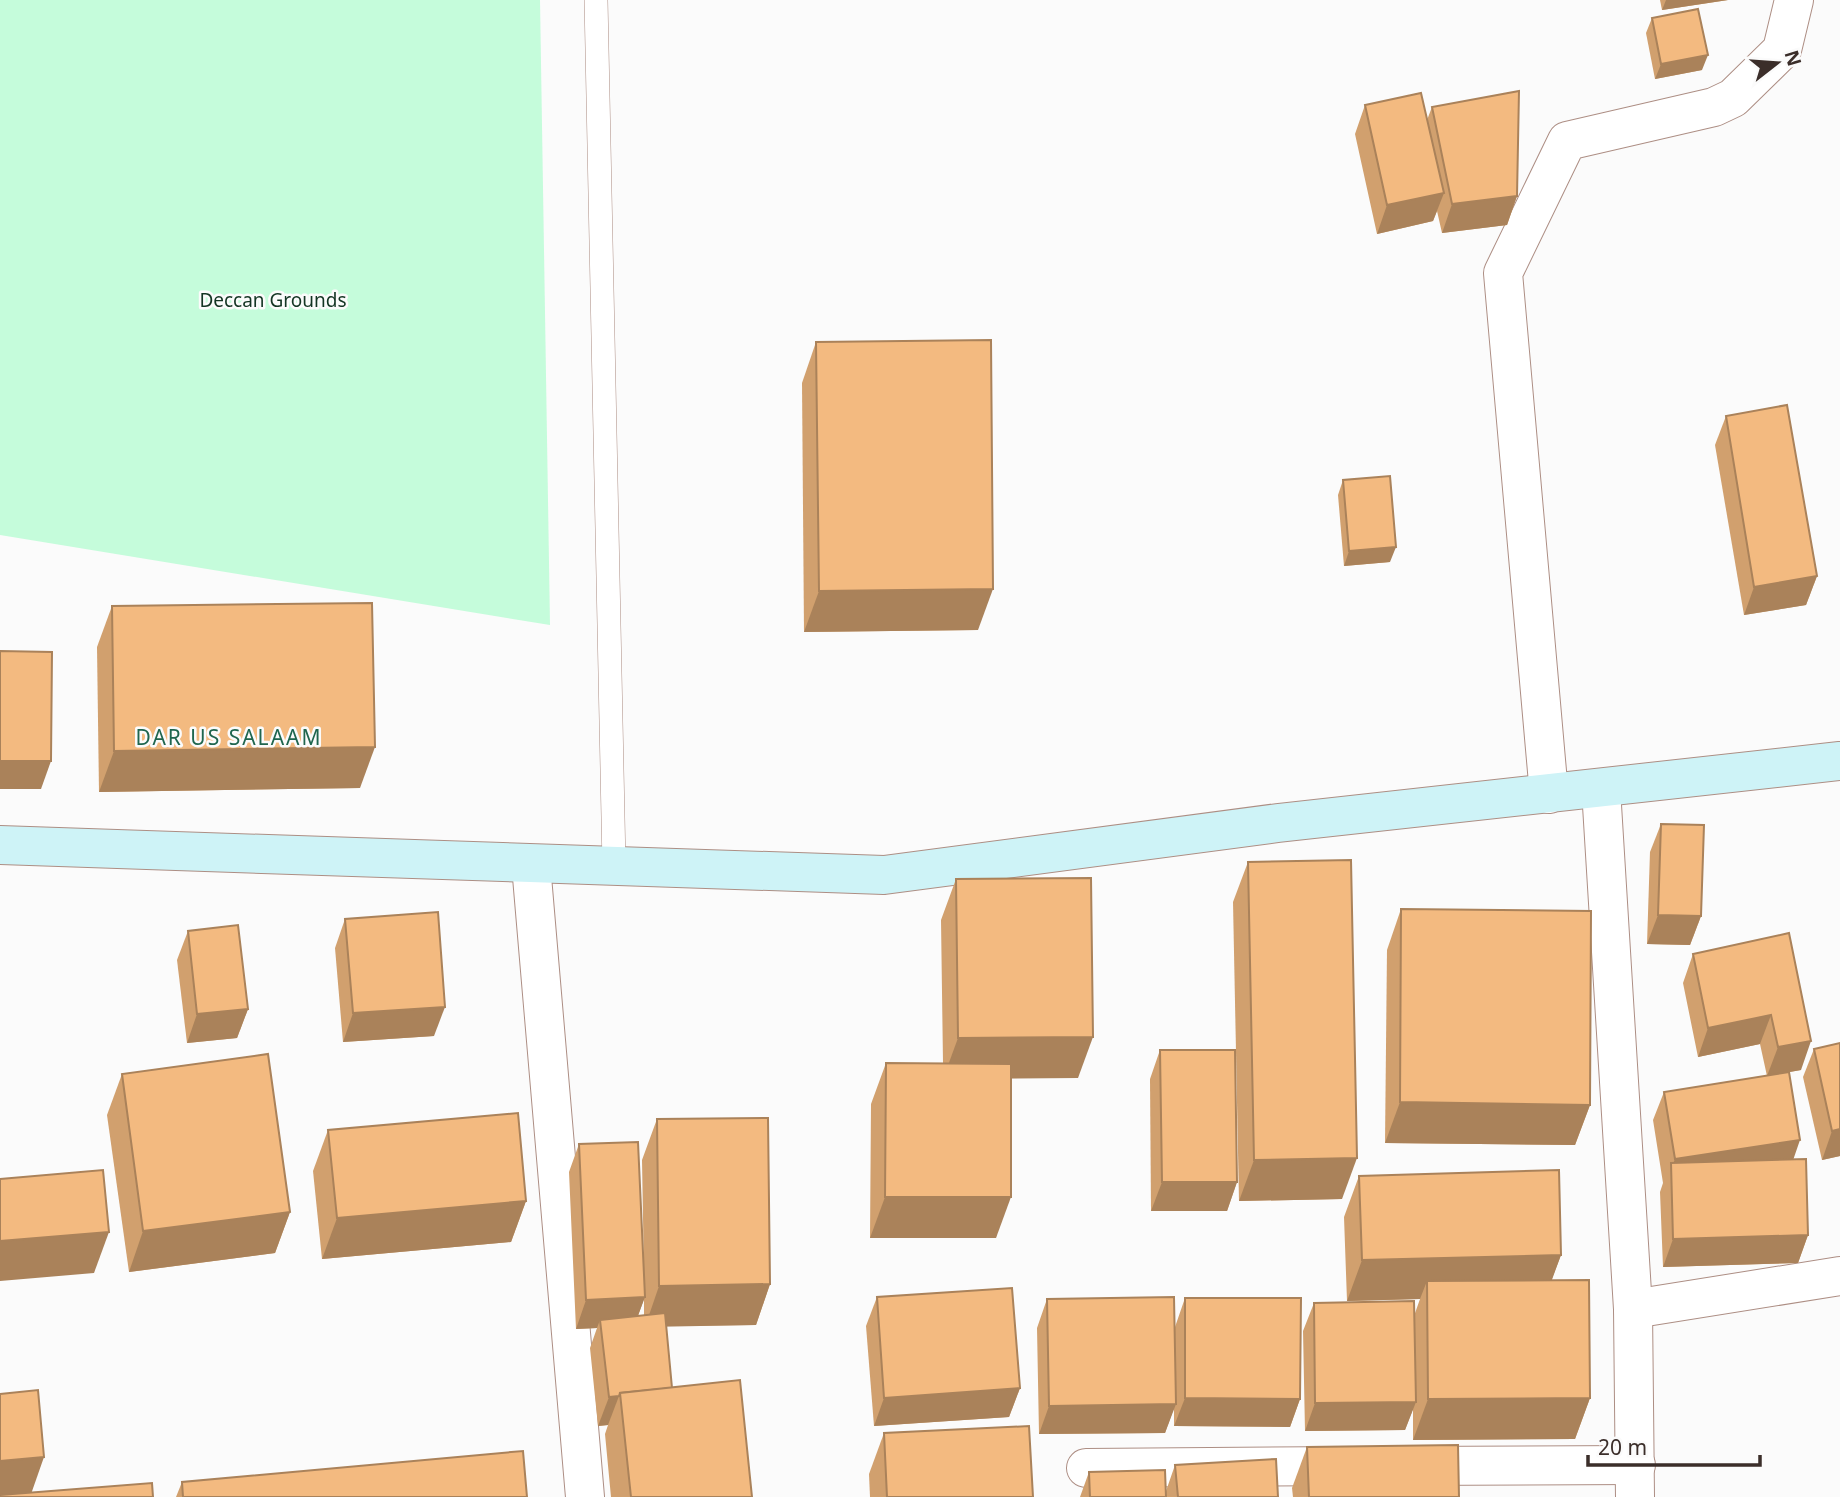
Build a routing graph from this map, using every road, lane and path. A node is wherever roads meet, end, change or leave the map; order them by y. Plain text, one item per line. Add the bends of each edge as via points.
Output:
1 (596, 0) edge
2 (1794, 0) edge
3 (1840, 761) edge
4 (1601, 789) junction
5 (1549, 794) junction
6 (0, 845) edge
7 (531, 865) junction
8 (614, 865) junction
9 (1840, 1276) edge
10 (1633, 1309) junction
11 (1086, 1468) dead end
12 (1636, 1481) edge
13 (585, 1497) edge

1 - 8 lane
2 - 5 street via 1782,50 1732,97 1714,107 1567,141 1503,273
3 - 4 street
4 - 5 street
4 - 10 street
5 - 8 street via 1278,823 884,875
6 - 7 street
7 - 8 street
7 - 13 street
9 - 10 street
10 - 12 street
11 - 12 street

